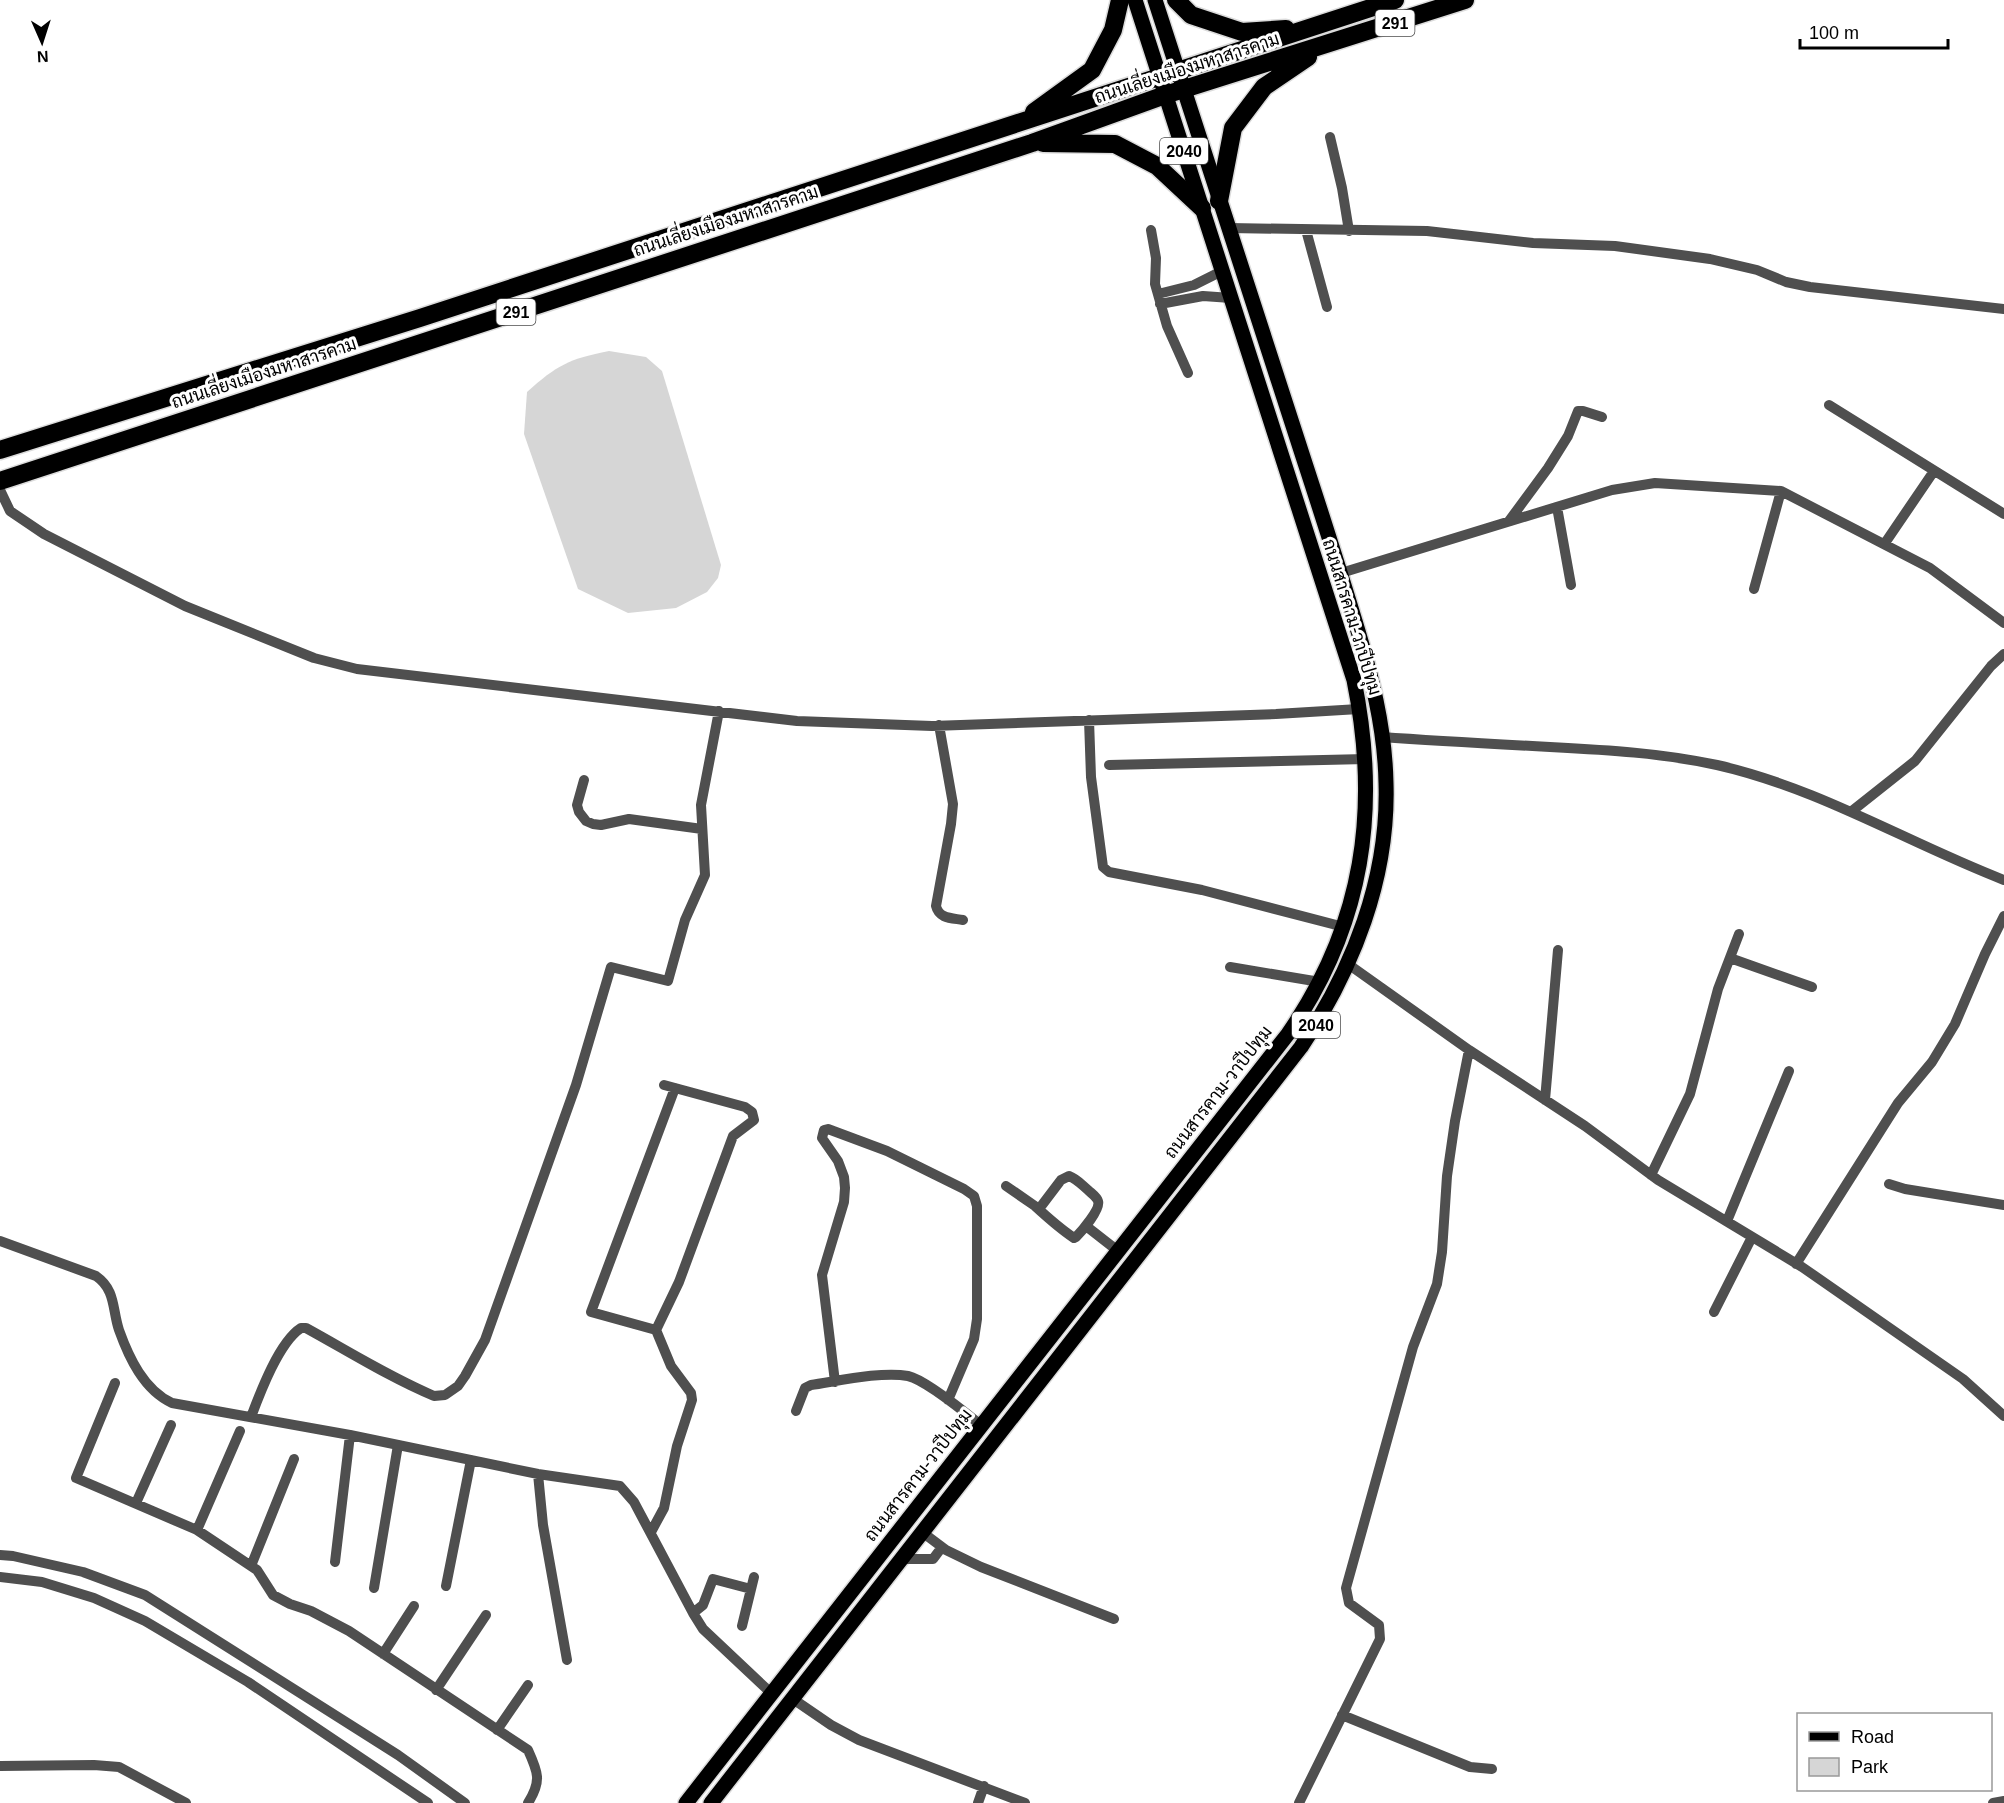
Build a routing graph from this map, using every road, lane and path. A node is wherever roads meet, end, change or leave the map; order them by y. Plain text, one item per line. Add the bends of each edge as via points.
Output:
1 (1120, 0) edge
2 (1135, 0) edge
3 (1155, 0) edge
4 (1176, 0) edge
5 (1395, 0) edge
6 (1465, 0) edge
7 (1314, 27) junction
8 (1324, 46) junction
9 (1178, 71) junction
10 (1160, 77) junction
11 (1184, 89) junction
12 (1165, 95) junction
13 (1020, 122) junction
14 (1330, 137) dead end
15 (1032, 143) junction
16 (1219, 201) junction
17 (1202, 208) junction
18 (1229, 228) junction
19 (1150, 230) dead end
20 (1306, 230) junction
21 (1348, 231) junction
22 (1222, 271) junction
23 (1231, 298) junction
24 (1159, 299) junction
25 (1327, 307) dead end
26 (2004, 309) edge
27 (1188, 373) dead end
28 (1829, 405) dead end
29 (1602, 417) dead end
30 (0, 450) edge
31 (1934, 471) junction
32 (0, 481) edge
33 (1313, 486) junction
34 (0, 490) edge
35 (1780, 491) junction
36 (1294, 492) junction
37 (1557, 507) junction
38 (2004, 514) edge
39 (1509, 521) junction
40 (1885, 543) junction
41 (1341, 573) junction
42 (1571, 585) dead end
43 (1754, 590) dead end
44 (2004, 623) edge
45 (2004, 654) edge
46 (1359, 709) junction
47 (719, 711) junction
48 (1089, 720) junction
49 (939, 725) junction
50 (1382, 737) junction
51 (1366, 759) junction
52 (1109, 765) dead end
53 (584, 780) dead end
54 (1852, 812) junction
55 (702, 829) junction
56 (2004, 880) edge
57 (2004, 916) edge
58 (963, 920) dead end
59 (1344, 927) junction
60 (1739, 934) dead end
61 (1558, 950) dead end
62 (1730, 958) junction
63 (1348, 964) junction
64 (1230, 967) dead end
65 (1320, 982) junction
66 (1812, 987) dead end
67 (1469, 1050) junction
68 (1789, 1071) dead end
69 (1545, 1100) junction
70 (1651, 1175) junction
71 (1889, 1184) dead end
72 (1006, 1186) dead end
73 (2004, 1205) edge
74 (1039, 1209) junction
75 (1727, 1221) junction
76 (1086, 1226) junction
77 (1752, 1237) junction
78 (0, 1241) edge
79 (1118, 1251) junction
80 (1796, 1264) junction
81 (1714, 1312) dead end
82 (1067, 1316) junction
83 (1082, 1328) junction
84 (656, 1330) junction
85 (835, 1382) junction
86 (115, 1383) dead end
87 (948, 1400) junction
88 (796, 1411) dead end
89 (2004, 1416) edge
90 (250, 1417) junction
91 (171, 1425) dead end
92 (982, 1426) junction
93 (240, 1431) dead end
94 (350, 1435) junction
95 (398, 1445) junction
96 (294, 1459) dead end
97 (471, 1460) junction
98 (538, 1474) junction
99 (136, 1503) junction
100 (197, 1530) junction
101 (651, 1532) junction
102 (922, 1532) junction
103 (942, 1548) junction
104 (0, 1555) edge
105 (902, 1559) junction
106 (334, 1562) dead end
107 (250, 1566) junction
108 (0, 1577) edge
109 (753, 1577) dead end
110 (446, 1586) dead end
111 (374, 1588) dead end
112 (750, 1589) junction
113 (414, 1606) dead end
114 (693, 1613) junction
115 (486, 1615) dead end
116 (1114, 1619) dead end
117 (742, 1626) dead end
118 (383, 1654) junction
119 (567, 1660) dead end
120 (528, 1685) dead end
121 (436, 1690) junction
122 (772, 1694) junction
123 (790, 1702) junction
124 (1342, 1715) junction
125 (497, 1730) junction
126 (0, 1767) edge
127 (1492, 1769) dead end
128 (984, 1786) junction
129 (2004, 1801) edge
130 (186, 1803) edge
131 (428, 1803) edge
132 (465, 1803) edge
133 (528, 1803) edge
134 (686, 1803) edge
135 (711, 1803) edge
136 (978, 1803) edge
137 (1025, 1803) edge
138 (1299, 1803) edge
139 (1993, 1803) edge

1 - 13 highway via 1113,30 1092,70
2 - 10 main road, ถนนสารคาม-วาปีปทุม / 2040
3 - 9 main road, ถนนสารคาม-วาปีปทุม / 2040
4 - 7 highway via 1191,15 1242,32
5 - 7 highway, ถนนเลี่ยงเมืองมหาสารคาม / 291
6 - 8 highway, ถนนเลี่ยงเมืองมหาสารคาม / 291
7 - 9 highway, ถนนเลี่ยงเมืองมหาสารคาม / 291
8 - 11 highway, ถนนเลี่ยงเมืองมหาสารคาม / 291
8 - 16 highway via 1264,87 1233,128
9 - 10 highway, ถนนเลี่ยงเมืองมหาสารคาม / 291
9 - 11 main road, ถนนสารคาม-วาปีปทุม / 2040
10 - 12 main road, ถนนสารคาม-วาปีปทุม / 2040
10 - 13 highway, ถนนเลี่ยงเมืองมหาสารคาม / 291
11 - 12 highway, ถนนเลี่ยงเมืองมหาสารคาม / 291
11 - 16 main road, ถนนสารคาม-วาปีปทุม / 2040
12 - 15 highway, ถนนเลี่ยงเมืองมหาสารคาม / 291
12 - 17 main road, ถนนสารคาม-วาปีปทุม / 2040
13 - 30 highway, ถนนเลี่ยงเมืองมหาสารคาม / 291
14 - 21 street
15 - 17 highway via 1115,144 1157,166
15 - 32 highway, ถนนเลี่ยงเมืองมหาสารคาม / 291
16 - 18 main road, ถนนสารคาม-วาปีปทุม / 2040
17 - 22 main road, ถนนสารคาม-วาปีปทุม / 2040
18 - 20 street
18 - 33 main road, ถนนสารคาม-วาปีปทุม / 2040
19 - 24 street
20 - 21 street
20 - 25 street
21 - 26 street via 1427,231 1533,243 1615,246 1710,259 1810,288
22 - 23 main road, ถนนสารคาม-วาปีปทุม / 2040
22 - 24 street
23 - 24 street
23 - 36 main road, ถนนสารคาม-วาปีปทุม / 2040
24 - 27 street
28 - 31 street
29 - 39 street via 1578,411 1548,468
31 - 38 street
31 - 40 street
33 - 36 main road
33 - 41 main road, ถนนสารคาม-วาปีปทุม / 2040
34 - 47 street via 10,511 44,534 185,606 314,658 357,669
35 - 37 street via 1655,483 1612,490
35 - 40 street
35 - 43 street
36 - 46 main road, ถนนสารคาม-วาปีปทุม / 2040 via 1354,680
37 - 39 street
37 - 42 street
39 - 41 street
40 - 44 street via 1930,568
41 - 50 main road, ถนนสารคาม-วาปีปทุม / 2040 via 1371,676
45 - 54 street via 1915,761
46 - 48 street
46 - 51 main road, ถนนสารคาม-วาปีปทุม / 2040
47 - 49 street via 797,721
47 - 55 street via 701,805
48 - 49 street
48 - 59 street via 1091,777 1103,867 1109,872 1202,890
49 - 58 street via 953,804 936,906 942,916
50 - 54 street via 1640,752 1718,765 1777,782
50 - 63 main road, ถนนสารคาม-วาปีปทุม / 2040 via 1385,820 1378,868 1365,920
51 - 52 street
51 - 59 main road, ถนนสารคาม-วาปีปทุม / 2040 via 1364,831
53 - 55 street via 579,812 593,824 629,819
54 - 56 street
55 - 90 street via 705,875 685,920 669,981 611,967 576,1085 524,1232 484,1340 465,1376 452,1391 434,1396 301,1328 290,1337 270,1370
57 - 80 street via 1955,1024 1932,1062 1898,1103
59 - 65 main road, ถนนสารคาม-วาปีปทุม / 2040
60 - 62 street
61 - 69 street
62 - 66 street
62 - 70 street via 1690,1094
63 - 67 street
63 - 83 main road, ถนนสารคาม-วาปีปทุม / 2040 via 1321,1018 1301,1047
64 - 65 street
65 - 79 main road, ถนนสารคาม-วาปีปทุม / 2040 via 1288,1034
67 - 69 street
67 - 124 street via 1455,1121 1437,1284 1413,1347 1346,1588 1349,1603 1379,1625 1380,1640
68 - 75 street
69 - 70 street
70 - 75 street
71 - 73 street
72 - 74 street
74 - 76 street via 1074,1238
74 - 76 street via 1061,1180 1072,1176 1098,1201 1098,1208
75 - 77 street
76 - 79 street
77 - 80 street
77 - 81 street
78 - 90 street via 96,1276 105,1283 118,1329 135,1368 163,1399
79 - 82 main road, ถนนสารคาม-วาปีปทุม / 2040
80 - 89 street via 1963,1379
82 - 83 main road
82 - 92 main road, ถนนสารคาม-วาปีปทุม / 2040
83 - 102 main road, ถนนสารคาม-วาปีปทุม / 2040
84 - 84 street via 679,1282 733,1136 754,1120 746,1107 669,1087 591,1312
84 - 101 street via 671,1366 692,1400 664,1508
85 - 87 street via 910,1376
85 - 87 street via 822,1275 845,1188 838,1161 822,1138 828,1129 887,1151 975,1197 974,1340
85 - 88 street via 805,1388
86 - 99 street via 76,1478
87 - 92 street
90 - 94 street
91 - 99 street
92 - 122 main road, ถนนสารคาม-วาปีปทุม / 2040
93 - 100 street
94 - 95 street
94 - 106 street
95 - 97 street
95 - 111 street
96 - 107 street
97 - 98 street
97 - 110 street
98 - 101 street via 620,1486
98 - 119 street
99 - 100 street
100 - 107 street
101 - 114 street
102 - 103 street
102 - 105 main road, ถนนสารคาม-วาปีปทุม / 2040
103 - 105 street via 933,1559
103 - 116 street
104 - 132 street via 83,1572 145,1595 398,1755
105 - 123 main road, ถนนสารคาม-วาปีปทุม / 2040
107 - 118 street via 273,1595 349,1631
108 - 131 street via 42,1582 94,1598 146,1621 248,1682
109 - 112 street
112 - 114 street via 713,1579 704,1605
112 - 117 street
113 - 118 street
114 - 122 street via 703,1629
115 - 121 street
118 - 121 street
120 - 125 street
121 - 125 street
122 - 134 main road, ถนนสารคาม-วาปีปทุม
123 - 128 street via 859,1740
123 - 135 main road, ถนนสารคาม-วาปีปทุม
124 - 127 street via 1470,1767
124 - 138 street
125 - 133 street via 528,1750 538,1772
126 - 130 street via 119,1767
128 - 136 street
128 - 137 street
129 - 139 street

